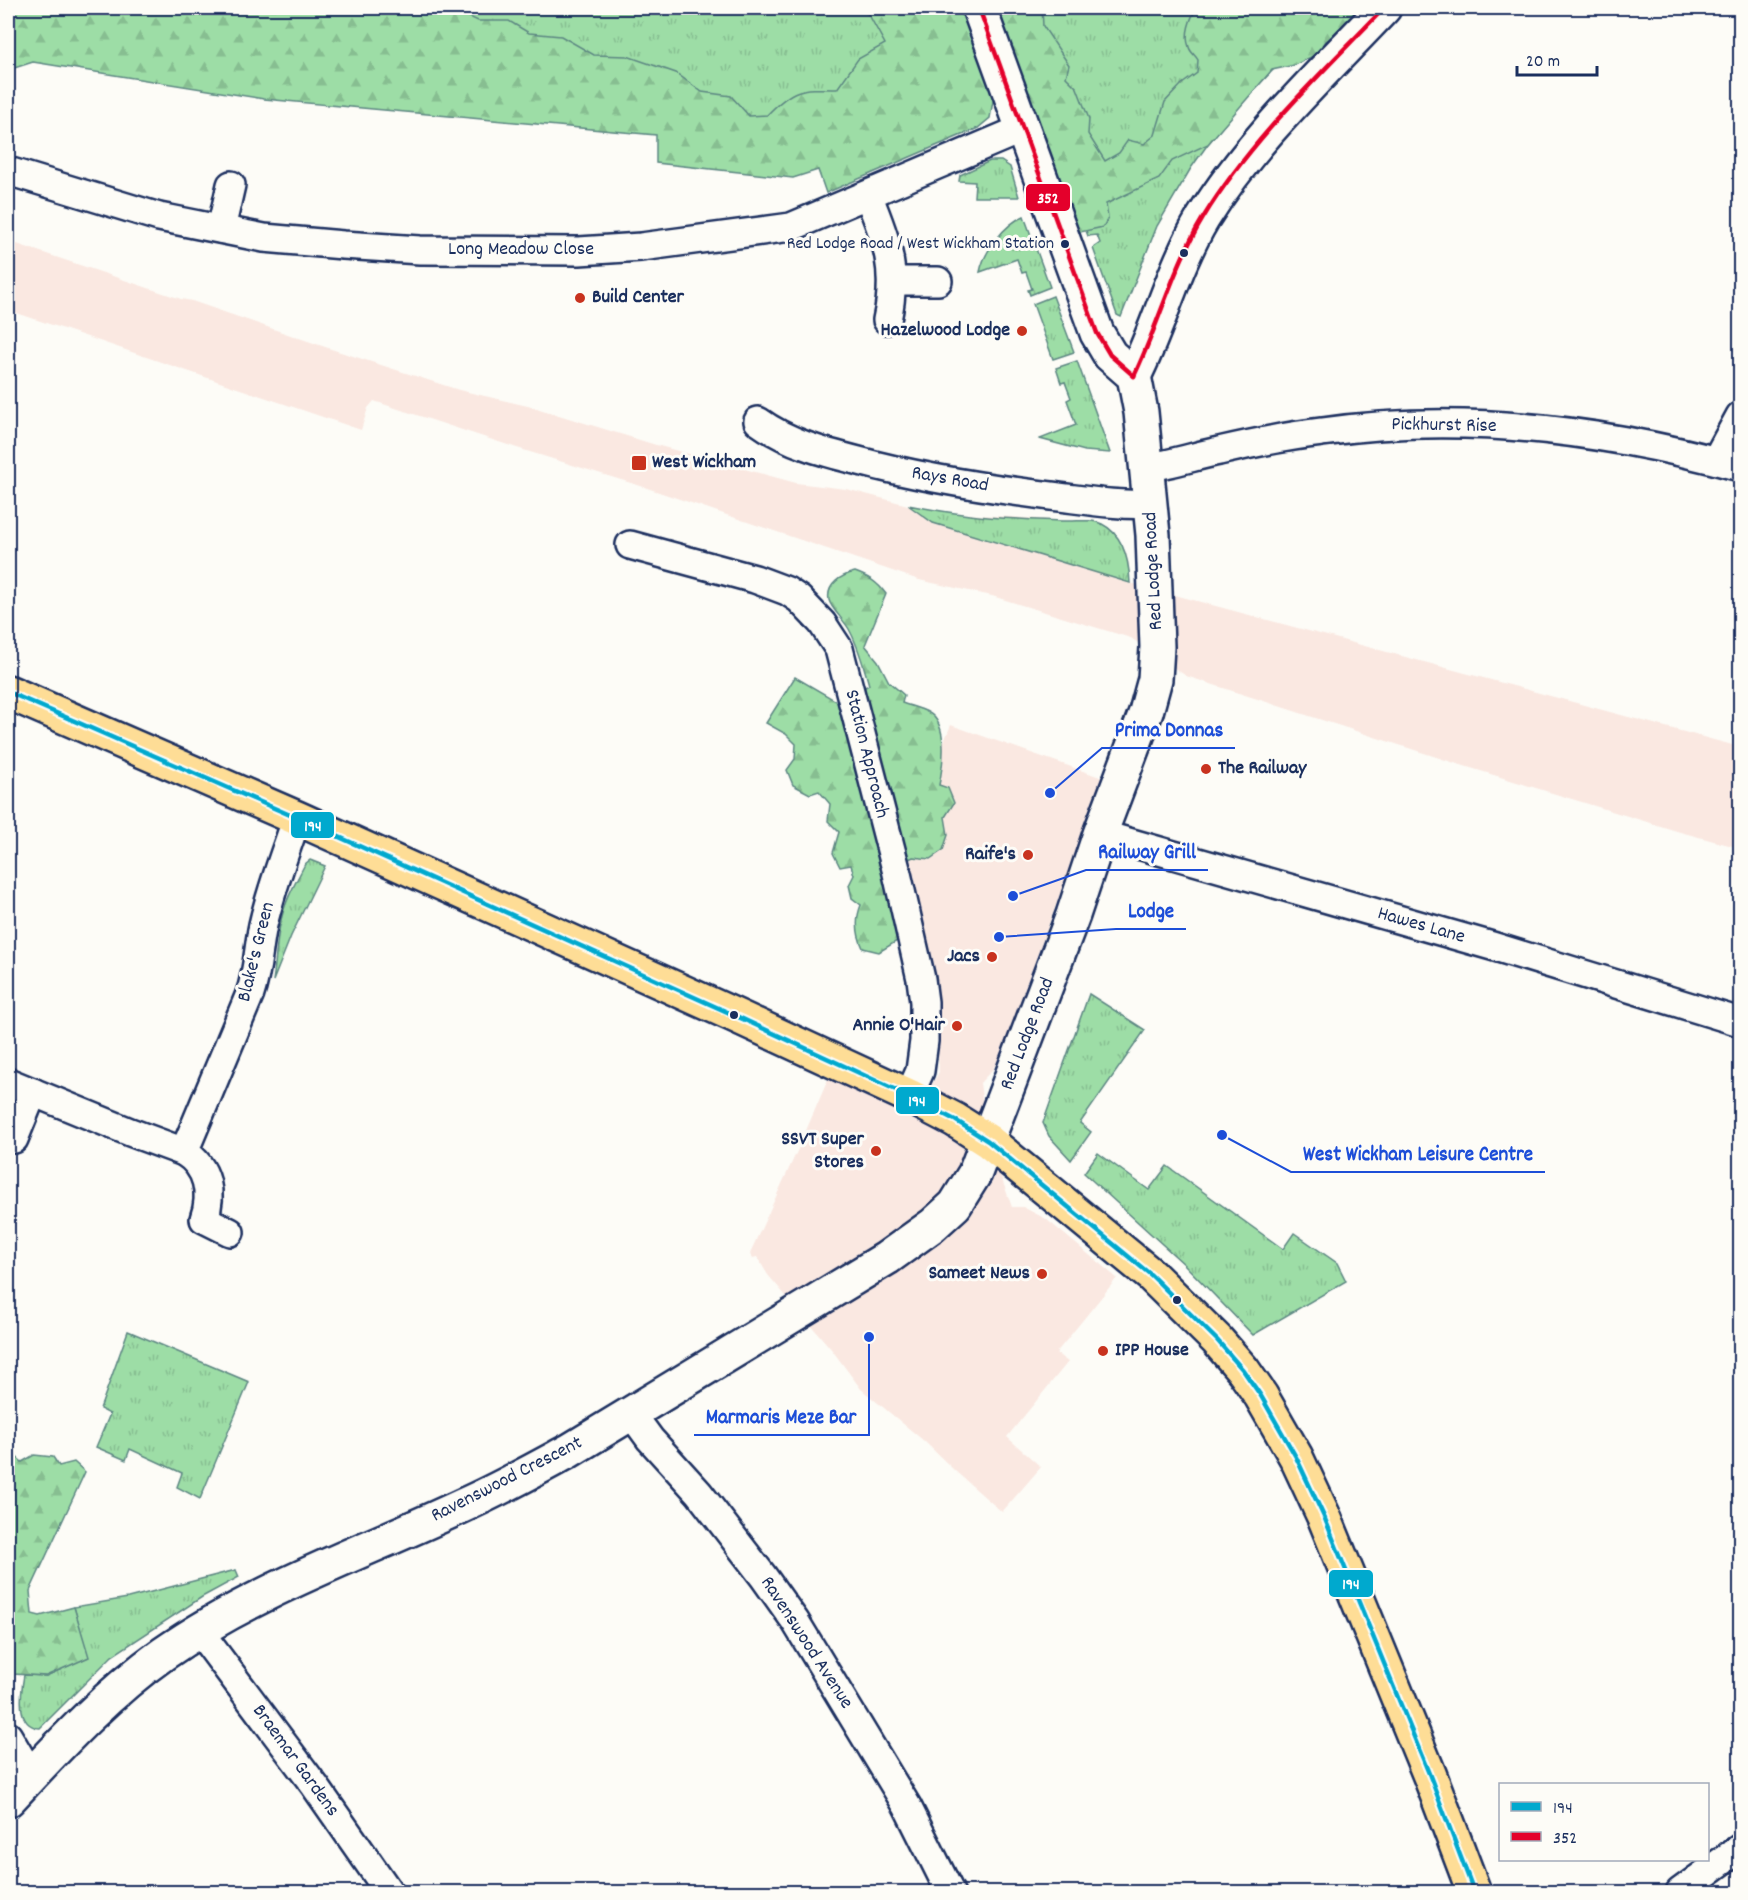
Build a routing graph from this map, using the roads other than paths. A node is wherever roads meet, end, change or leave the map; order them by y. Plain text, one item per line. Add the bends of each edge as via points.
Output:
1 (979, 8) edge
2 (1384, 8) edge
3 (1022, 129) junction
4 (8, 171) edge
5 (231, 184) dead end
6 (868, 195) junction
7 (221, 229) junction
8 (893, 281) junction
9 (938, 281) dead end
10 (887, 320) dead end
11 (1134, 376) junction
12 (1740, 416) edge
13 (758, 421) dead end
14 (1728, 464) edge
15 (1148, 467) junction
16 (1151, 504) junction
17 (630, 545) dead end
18 (8, 692) edge
19 (297, 818) junction
20 (1100, 834) junction
21 (1740, 1022) edge
22 (8, 1082) edge
23 (33, 1092) junction
24 (909, 1096) junction
25 (14, 1139) dead end
26 (988, 1141) junction
27 (184, 1152) junction
28 (230, 1232) dead end
29 (631, 1413) junction
30 (199, 1630) junction
31 (8, 1736) edge
32 (34, 1773) junction
33 (8, 1800) edge
34 (1740, 1848) edge
35 (389, 1893) edge
36 (950, 1893) edge
37 (1474, 1893) edge
38 (1680, 1893) edge

1 - 3 street
2 - 11 street via 1257,143 1228,181 1185,251
3 - 6 street, Long Meadow Close
3 - 11 street via 1101,342
4 - 7 street, Long Meadow Close via 159,217
5 - 7 street
6 - 7 street, Long Meadow Close via 777,230 579,251 381,248 292,241
6 - 8 street via 888,251
8 - 9 street
8 - 10 street
11 - 15 street, Red Lodge Road
12 - 14 street
13 - 16 street, Rays Road via 808,446 935,479 1118,505
14 - 15 street, Pickhurst Rise via 1572,432 1438,424 1366,426 1282,437
15 - 16 street, Red Lodge Road
16 - 20 street, Red Lodge Road via 1157,665 1146,712
17 - 24 street, Station Approach via 787,591 822,623 839,649 921,979 924,1041 920,1071
18 - 19 main road
19 - 24 main road
19 - 27 street, Blake's Green via 268,903 257,974
20 - 21 street, Hawes Lane via 1492,946
20 - 26 street, Red Lodge Road
22 - 23 street
23 - 25 street
23 - 27 street
24 - 26 main road
26 - 29 street, Ravenswood Crescent via 956,1205 933,1225 874,1266
26 - 37 main road via 1151,1275 1216,1340 1261,1396 1325,1519
27 - 28 street via 200,1166 209,1193 204,1219
29 - 30 street, Ravenswood Crescent via 518,1479 276,1589
29 - 36 street, Ravenswood Avenue via 699,1493 795,1621 907,1806
30 - 32 street, Ravenswood Crescent via 111,1696
30 - 35 street, Braemar Gardens
31 - 32 street
32 - 33 street, Ravenswood Crescent
34 - 38 street

